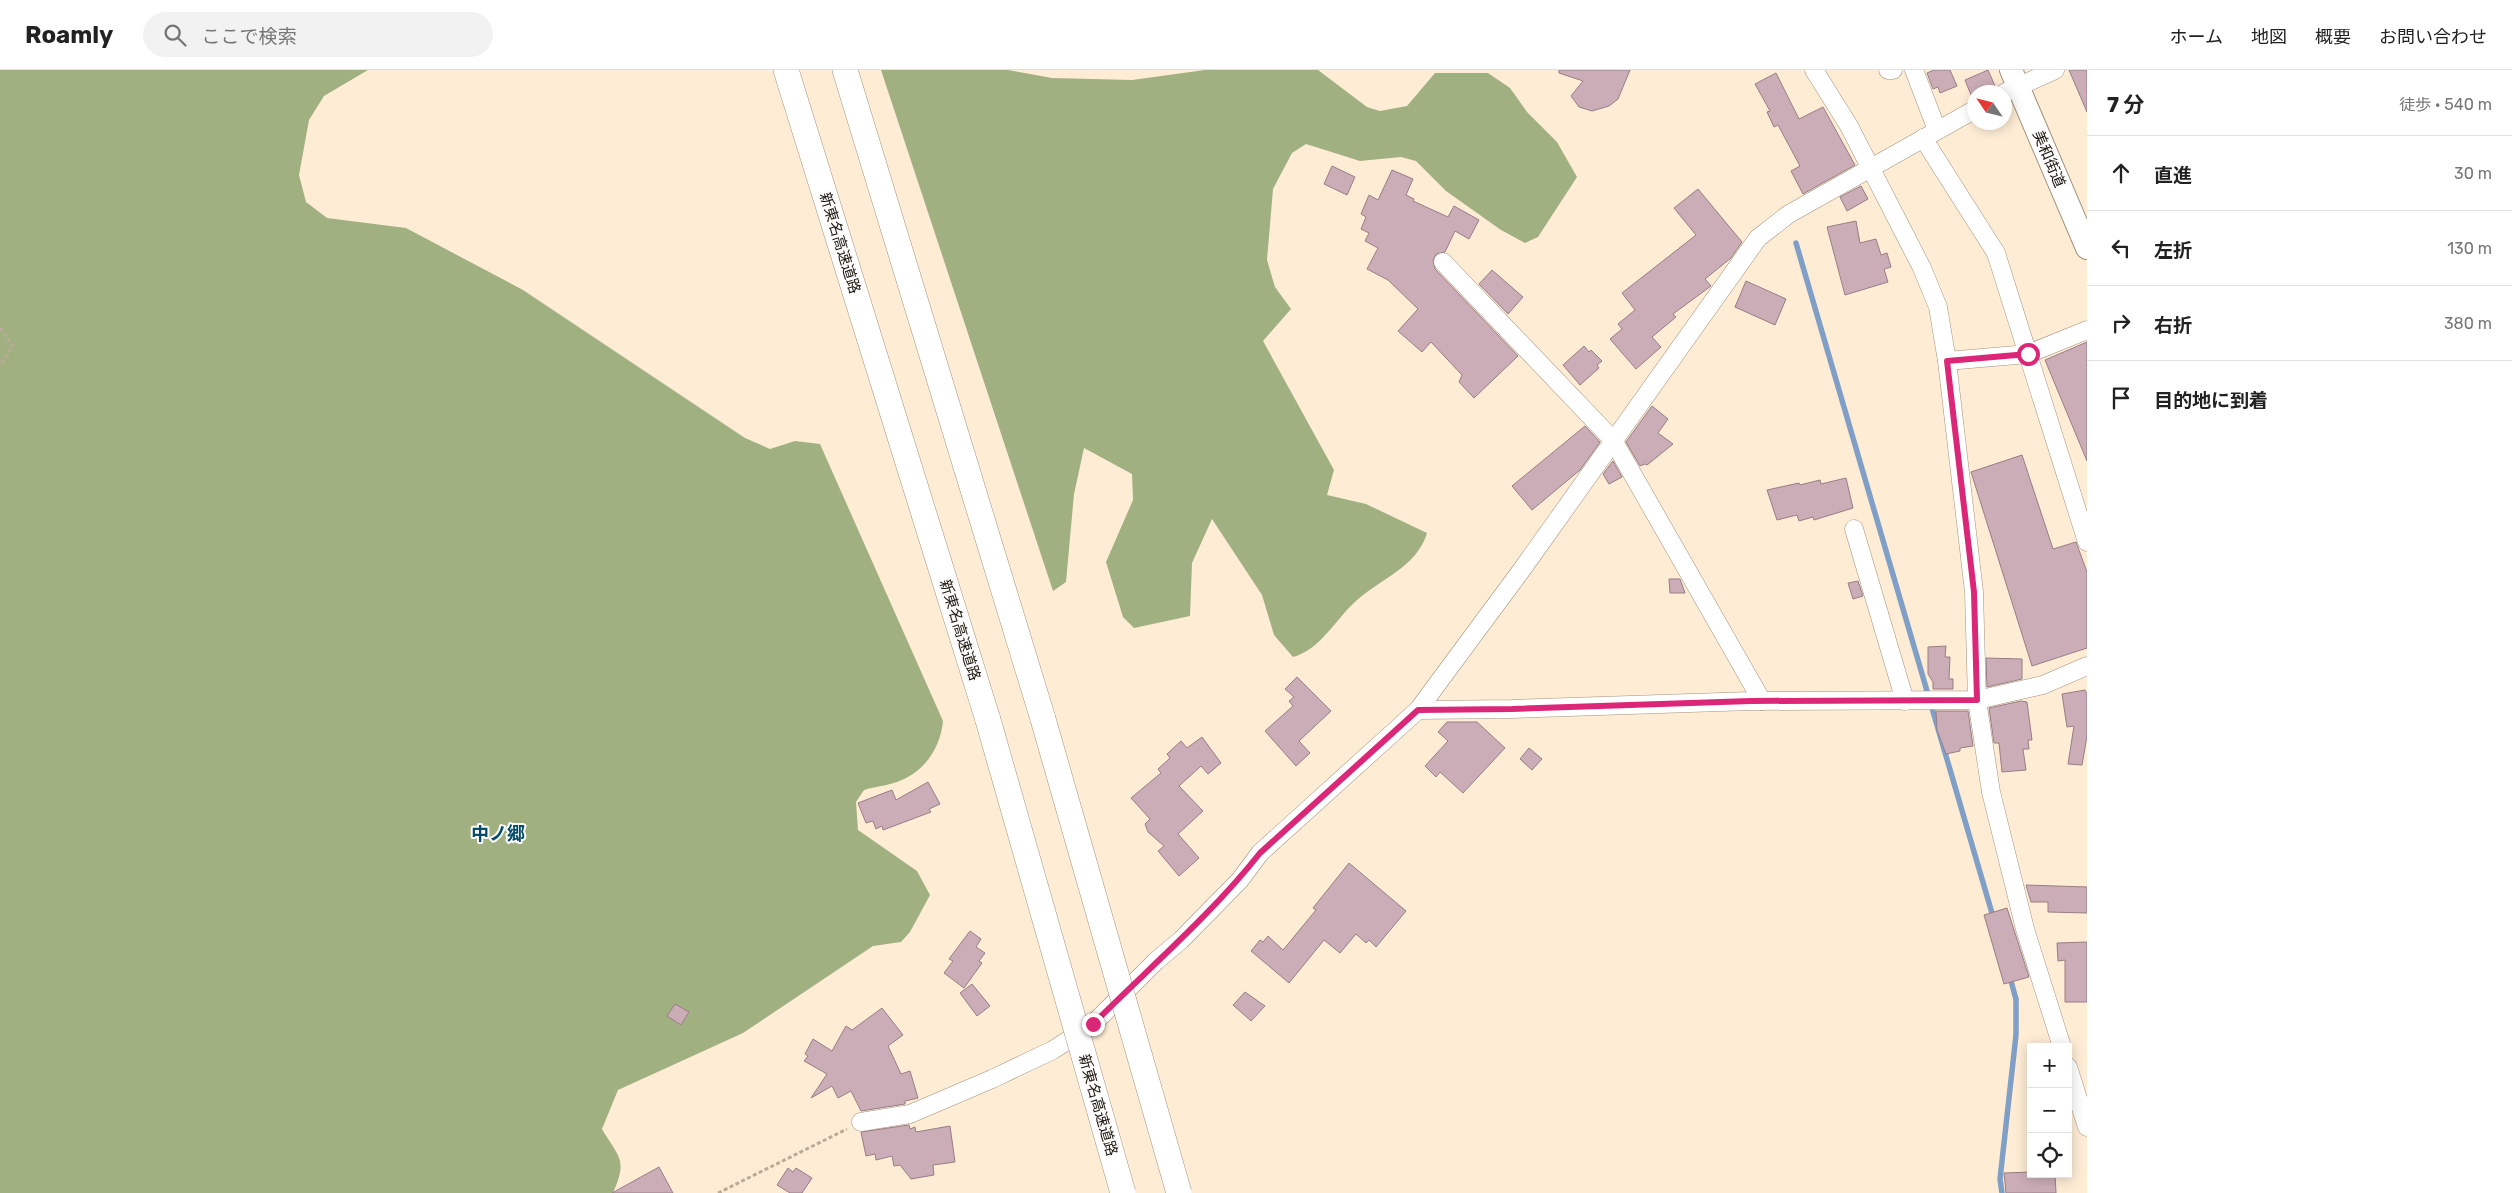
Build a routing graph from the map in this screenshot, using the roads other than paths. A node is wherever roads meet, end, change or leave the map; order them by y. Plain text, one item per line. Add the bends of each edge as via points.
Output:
1 (786, 70) edge
2 (845, 70) edge
3 (1814, 70) edge
4 (1888, 70) edge
5 (1893, 70) edge
6 (1914, 70) edge
7 (2055, 70) edge
8 (2011, 83) edge
9 (1967, 114) edge
10 (1930, 134) junction
11 (1871, 169) junction
12 (2087, 248) edge
13 (1443, 262) dead end
14 (2087, 330) edge
15 (2028, 354) junction
16 (1947, 361) junction
17 (1612, 440) junction
18 (1854, 529) dead end
19 (2087, 542) edge
20 (2087, 666) edge
21 (1977, 700) junction
22 (1762, 701) junction
23 (1905, 701) junction
24 (1418, 710) junction
25 (2061, 1043) edge
26 (2072, 1080) edge
27 (861, 1122) road end
28 (2087, 1127) edge
29 (1123, 1193) edge
30 (1179, 1193) edge

1 - 29 highway, 新東名高速道路, bridge via 988,720
2 - 30 highway, bridge via 1043,719
3 - 11 street
4 - 5 street
6 - 10 street
7 - 8 street
8 - 12 main road, 美和街道
9 - 10 street
10 - 11 street
10 - 15 street via 1996,253
11 - 16 street via 1922,268 1938,307
11 - 17 street via 1789,214 1758,238
13 - 17 street
14 - 15 street
15 - 16 street
15 - 19 street
16 - 21 street via 1974,592
17 - 22 street
17 - 24 street
18 - 23 street
20 - 21 street via 2043,685
21 - 23 street
21 - 25 street via 1991,792 2026,929
22 - 23 street
22 - 24 street
24 - 27 street via 1260,853 1240,880 1093,1024 1053,1050 910,1114
26 - 28 street

